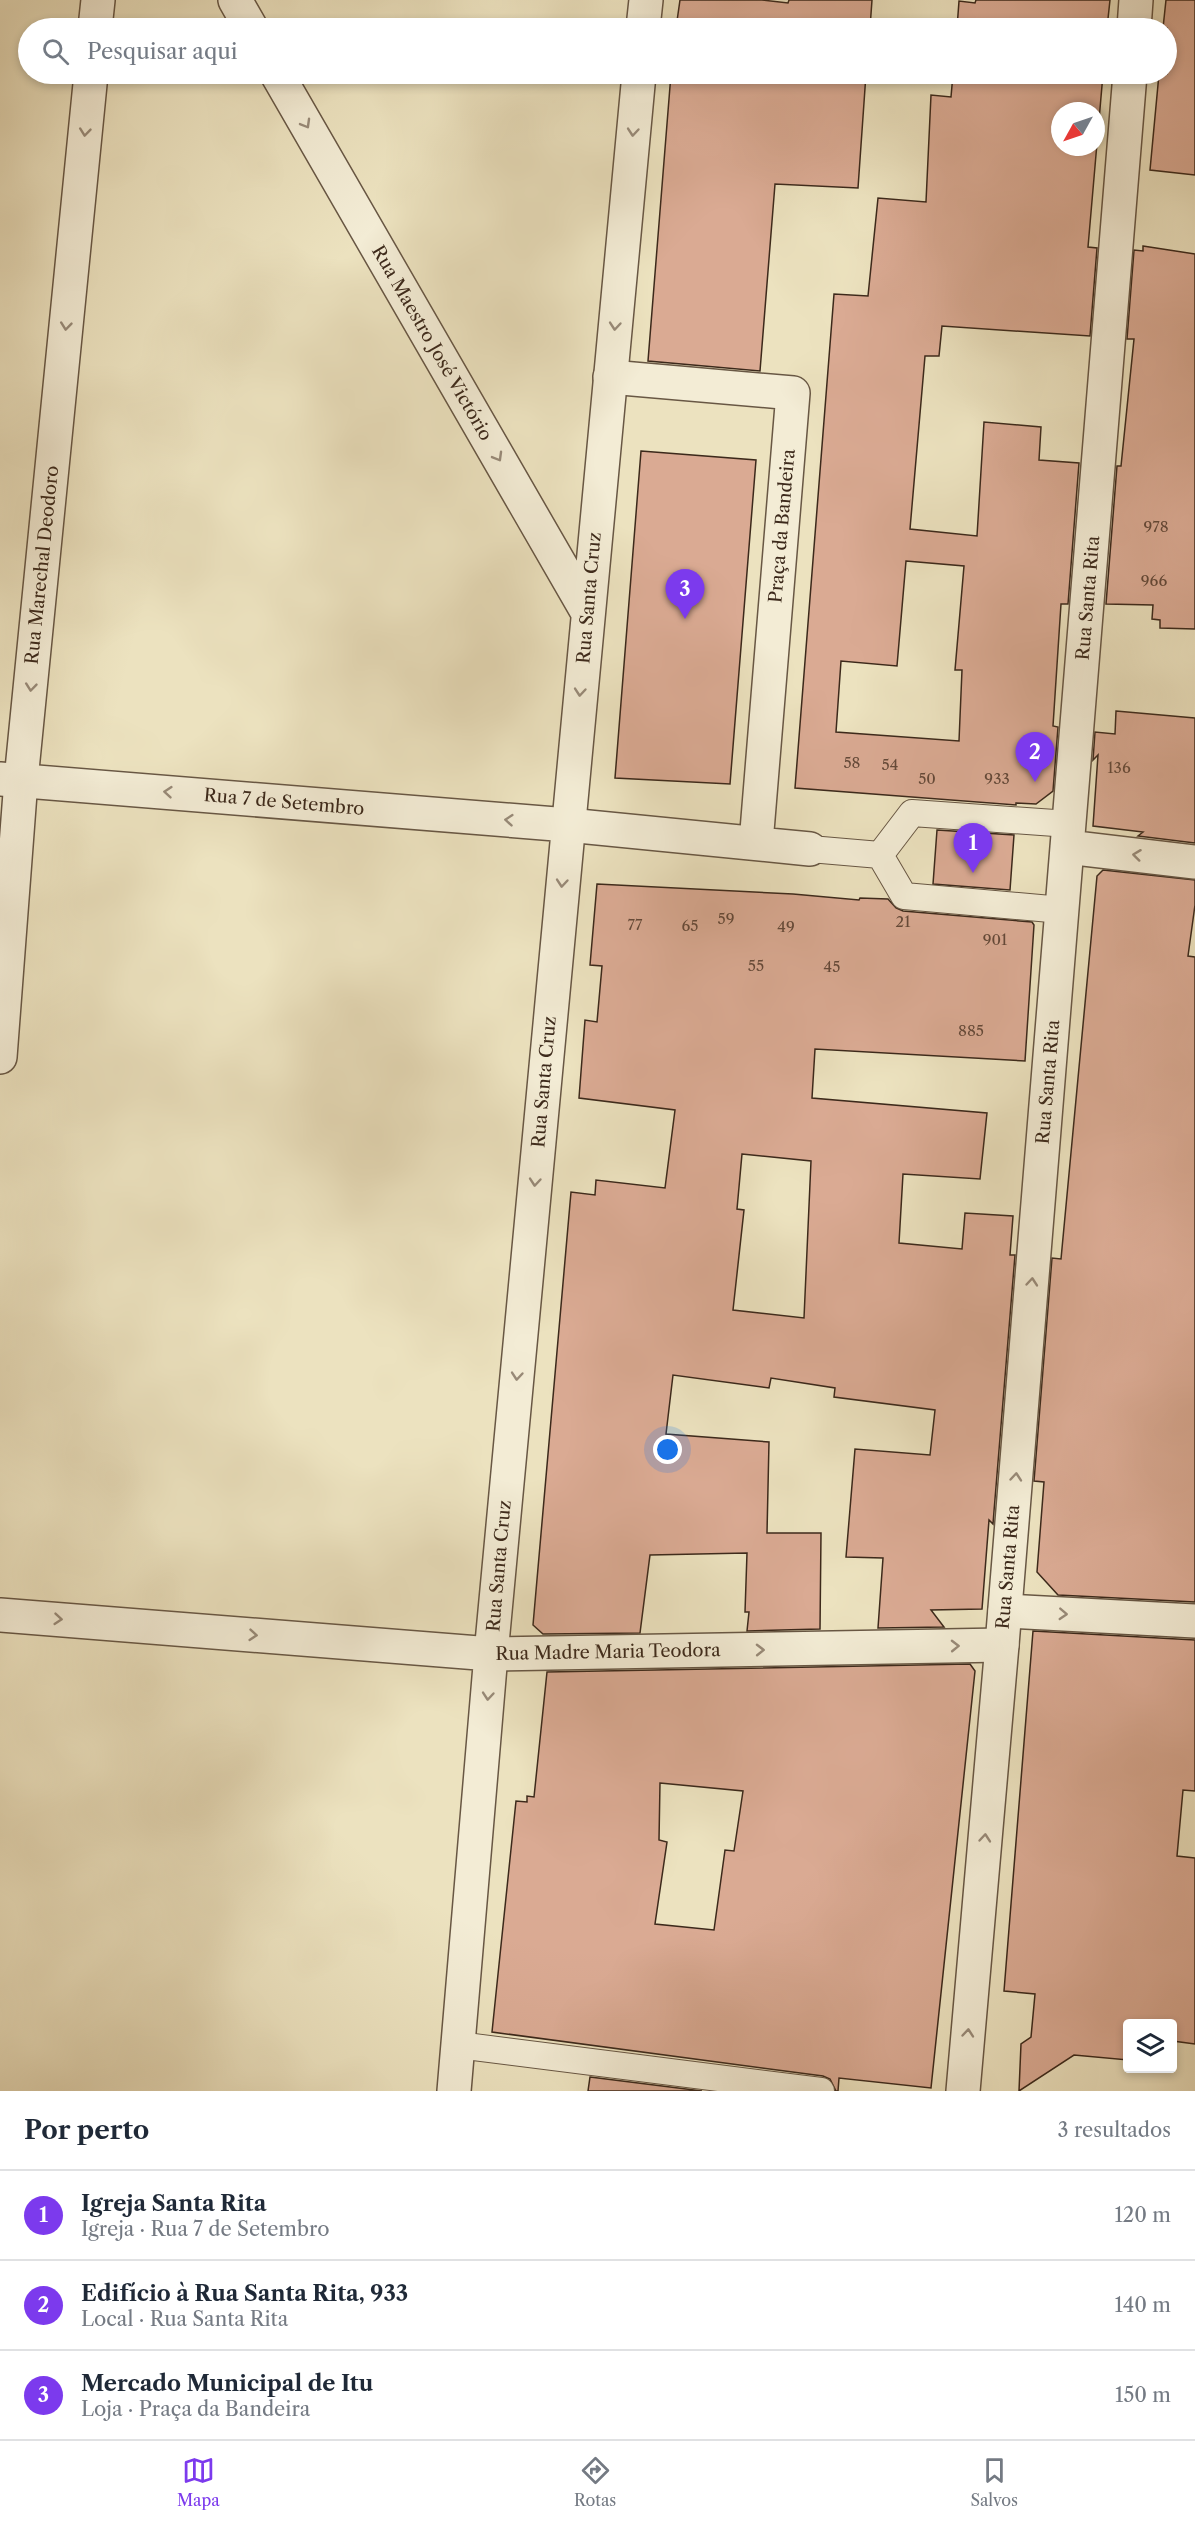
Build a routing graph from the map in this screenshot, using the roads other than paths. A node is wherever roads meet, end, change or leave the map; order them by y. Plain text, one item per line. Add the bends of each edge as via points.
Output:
1 (98, 0) edge
2 (235, 0) edge
3 (646, 0) edge
4 (1136, 0) edge
5 (96, 18) edge
6 (245, 18) edge
7 (644, 18) edge
8 (1135, 18) edge
9 (90, 84) edge
10 (283, 84) edge
11 (638, 84) edge
12 (1129, 84) edge
13 (610, 377) junction
14 (588, 613) junction
15 (11, 780) edge
16 (568, 825) junction
17 (1068, 836) junction
18 (756, 843) junction
19 (810, 849) joint
20 (880, 855) junction
21 (1195, 862) edge
22 (1062, 910) junction
23 (0, 1058) edge
24 (1005, 1611) junction
25 (0, 1615) edge
26 (1195, 1621) edge
27 (1002, 1645) junction
28 (491, 1654) junction
29 (458, 2045) junction
30 (454, 2091) edge
31 (820, 2091) edge
32 (963, 2091) edge

1 - 5 street
2 - 6 street
3 - 7 street
4 - 8 street
9 -> 15 street, Rua Marechal Deodoro
10 -> 14 street, Rua Maestro José Victório
11 -> 13 street, Rua Santa Cruz
12 - 17 street, Rua Santa Rita
13 - 14 street, Rua Santa Cruz
13 - 18 street, Praça da Bandeira via 793,393
14 -> 16 street, Rua Santa Cruz
16 -> 15 street, Rua 7 de Setembro
15 - 23 street, Rua Marechal Deodoro
16 - 18 street
16 -> 28 street, Rua Santa Cruz
17 - 20 street via 912,813
21 -> 17 street
17 - 22 street, Rua Santa Rita
18 - 19 street
19 - 20 street
20 - 22 street via 904,896
24 -> 22 street, Rua Santa Rita
24 -> 26 street
24 - 27 street, Rua Santa Rita
25 -> 28 street, Rua Madre Maria Teodora
28 -> 27 street, Rua Madre Maria Teodora
32 -> 27 street, Rua Santa Rita
28 -> 29 street, Rua Santa Cruz
29 - 30 street, Rua Santa Cruz
29 - 31 street

